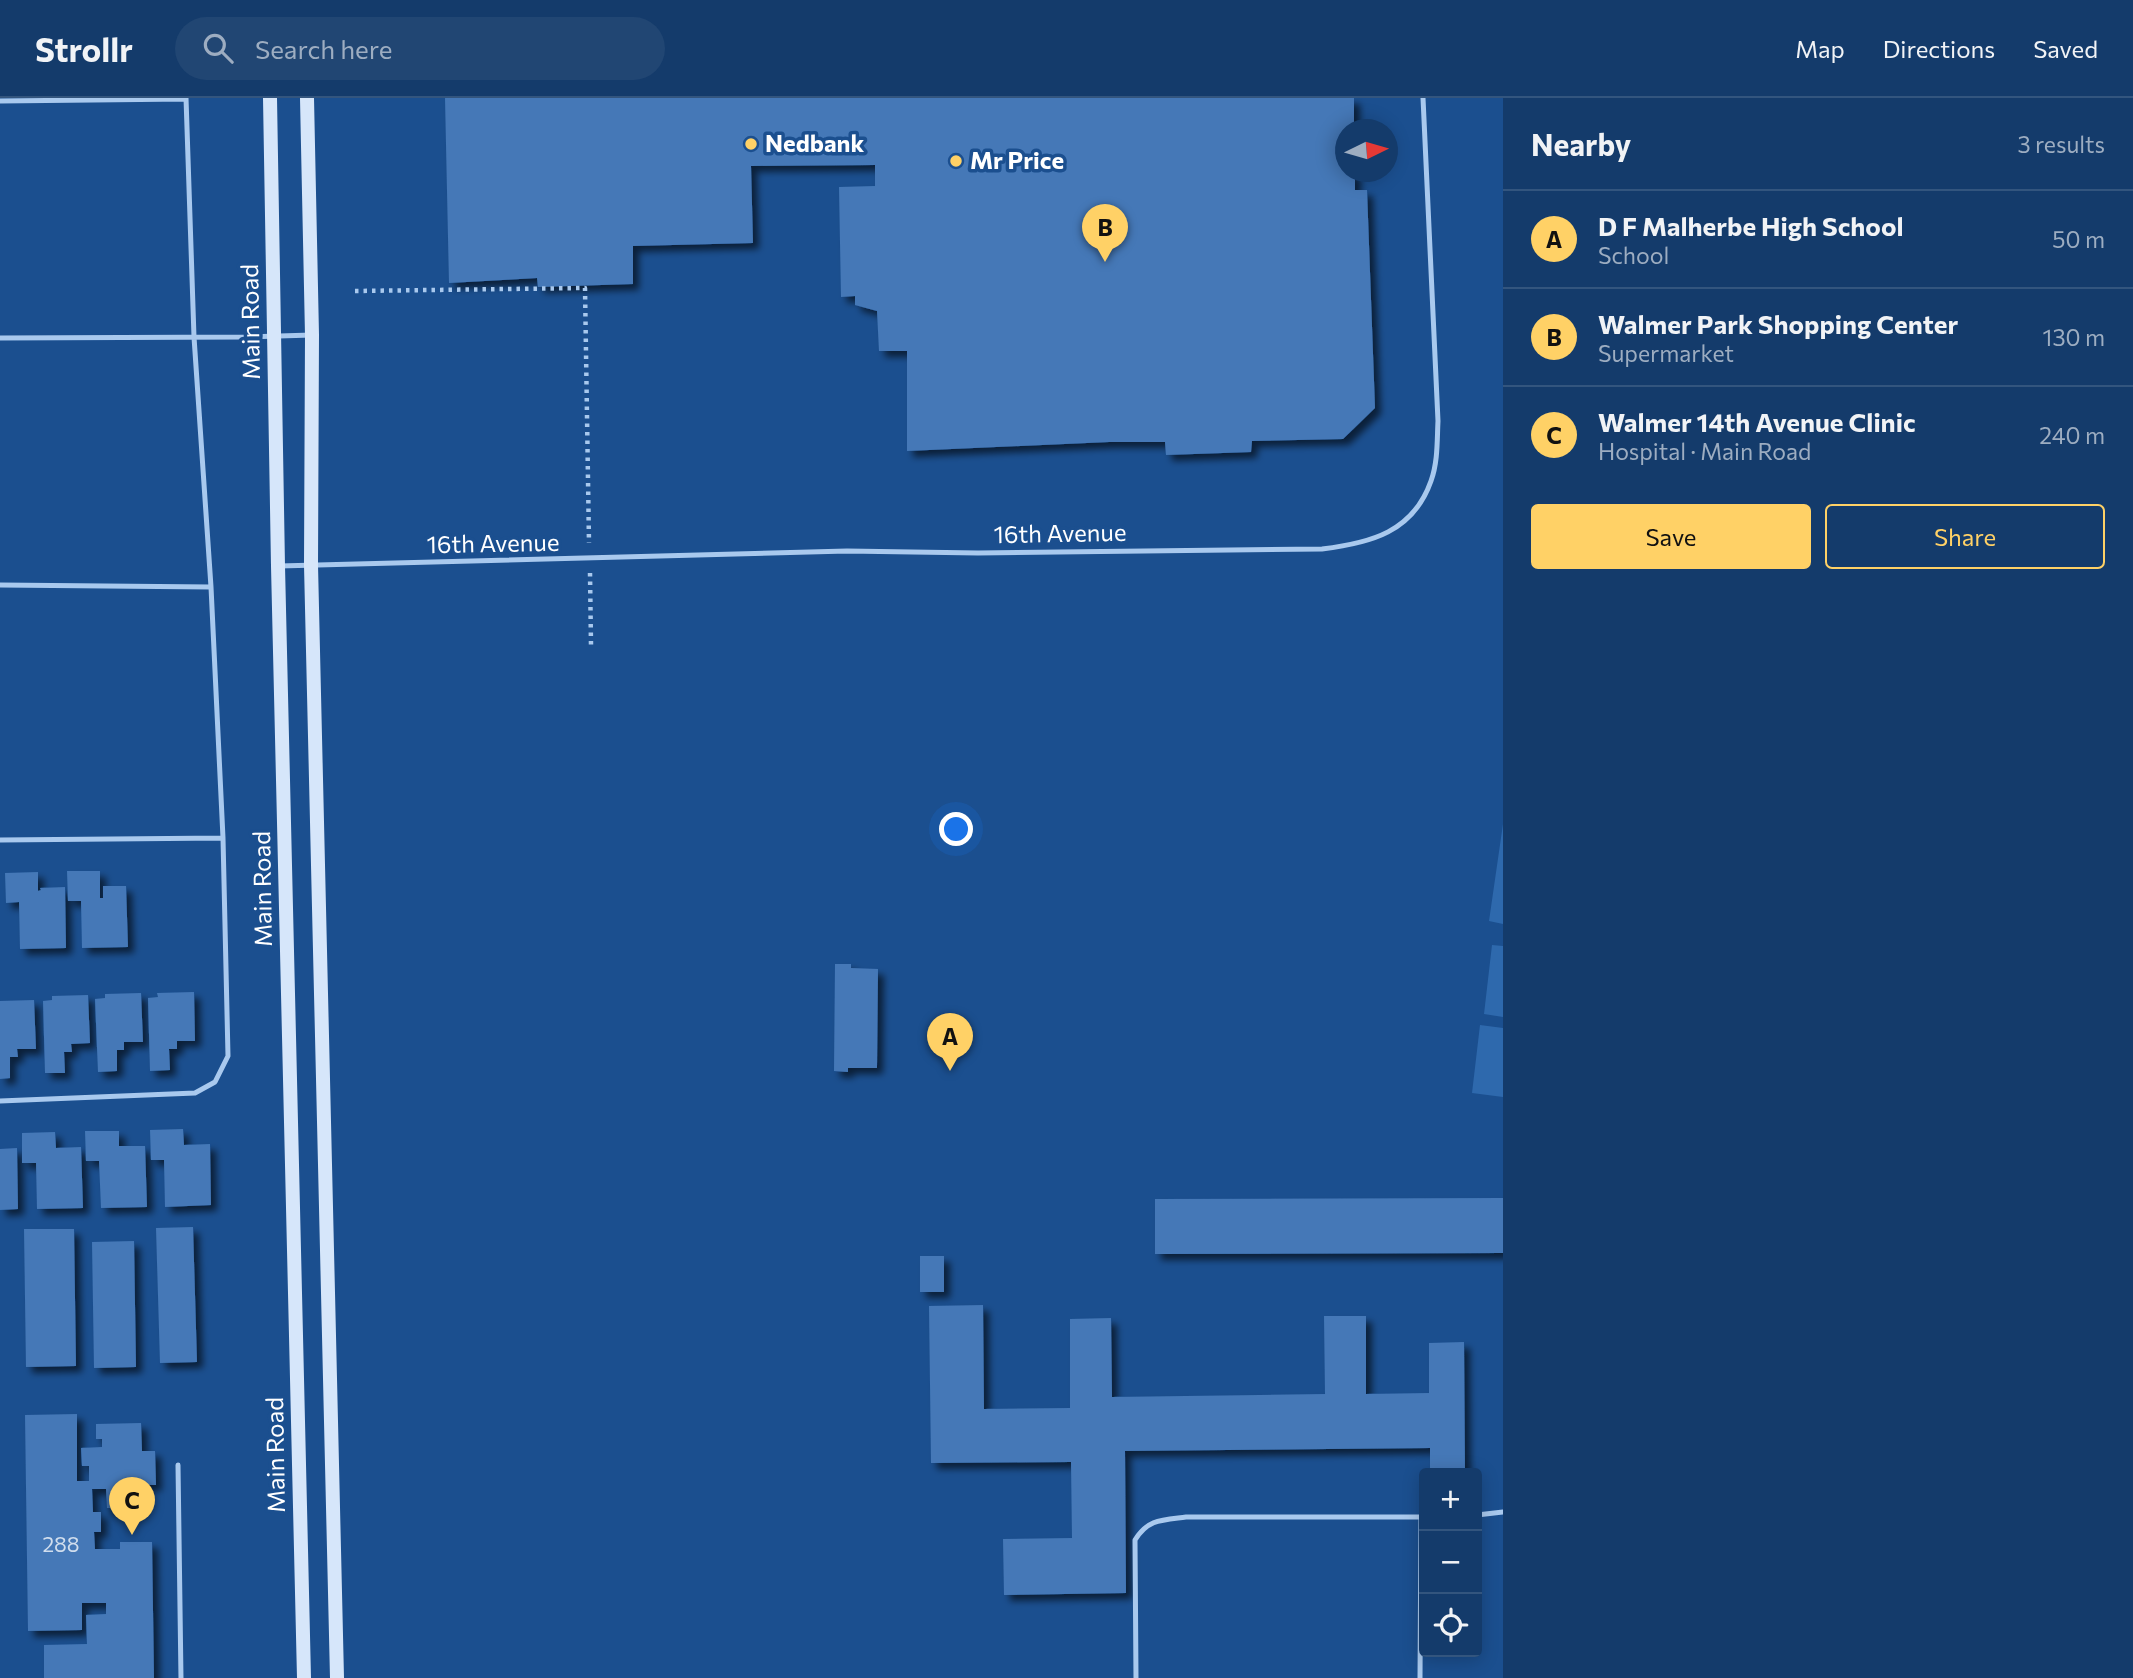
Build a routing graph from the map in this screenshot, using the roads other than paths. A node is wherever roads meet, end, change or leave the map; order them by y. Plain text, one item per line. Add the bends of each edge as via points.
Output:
1 (186, 98) edge
2 (270, 98) edge
3 (307, 98) edge
4 (1423, 98) edge
5 (0, 101) edge
6 (312, 335) junction
7 (274, 336) junction
8 (194, 337) junction
9 (0, 338) edge
10 (312, 565) junction
11 (278, 566) junction
12 (0, 585) edge
13 (211, 587) junction
14 (223, 838) junction
15 (0, 840) edge
16 (0, 1101) edge
17 (178, 1465) dead end
18 (1503, 1512) edge
19 (1482, 1514) edge
20 (1419, 1517) edge
21 (1423, 1531) edge
22 (181, 1678) edge
23 (304, 1678) edge
24 (337, 1678) edge
25 (1136, 1678) edge
26 (1420, 1678) edge

1 - 5 lane
1 - 8 lane
2 - 7 main road, Main Road
3 - 6 main road
4 - 10 lane, 16th Avenue via 1436,457 1431,481 1420,501 1395,529 1380,537 1322,549 847,551
6 - 7 lane
6 - 10 main road
7 - 8 lane
7 - 11 main road, Main Road
8 - 9 lane
8 - 13 lane
10 - 11 lane, 16th Avenue
10 - 24 main road
11 - 23 main road, Main Road
12 - 13 lane
13 - 14 lane
14 - 15 lane
14 - 16 lane via 228,1056 215,1082 195,1093
17 - 22 lane
18 - 19 lane
20 - 25 lane via 1186,1517 1143,1527 1135,1540
21 - 26 lane

